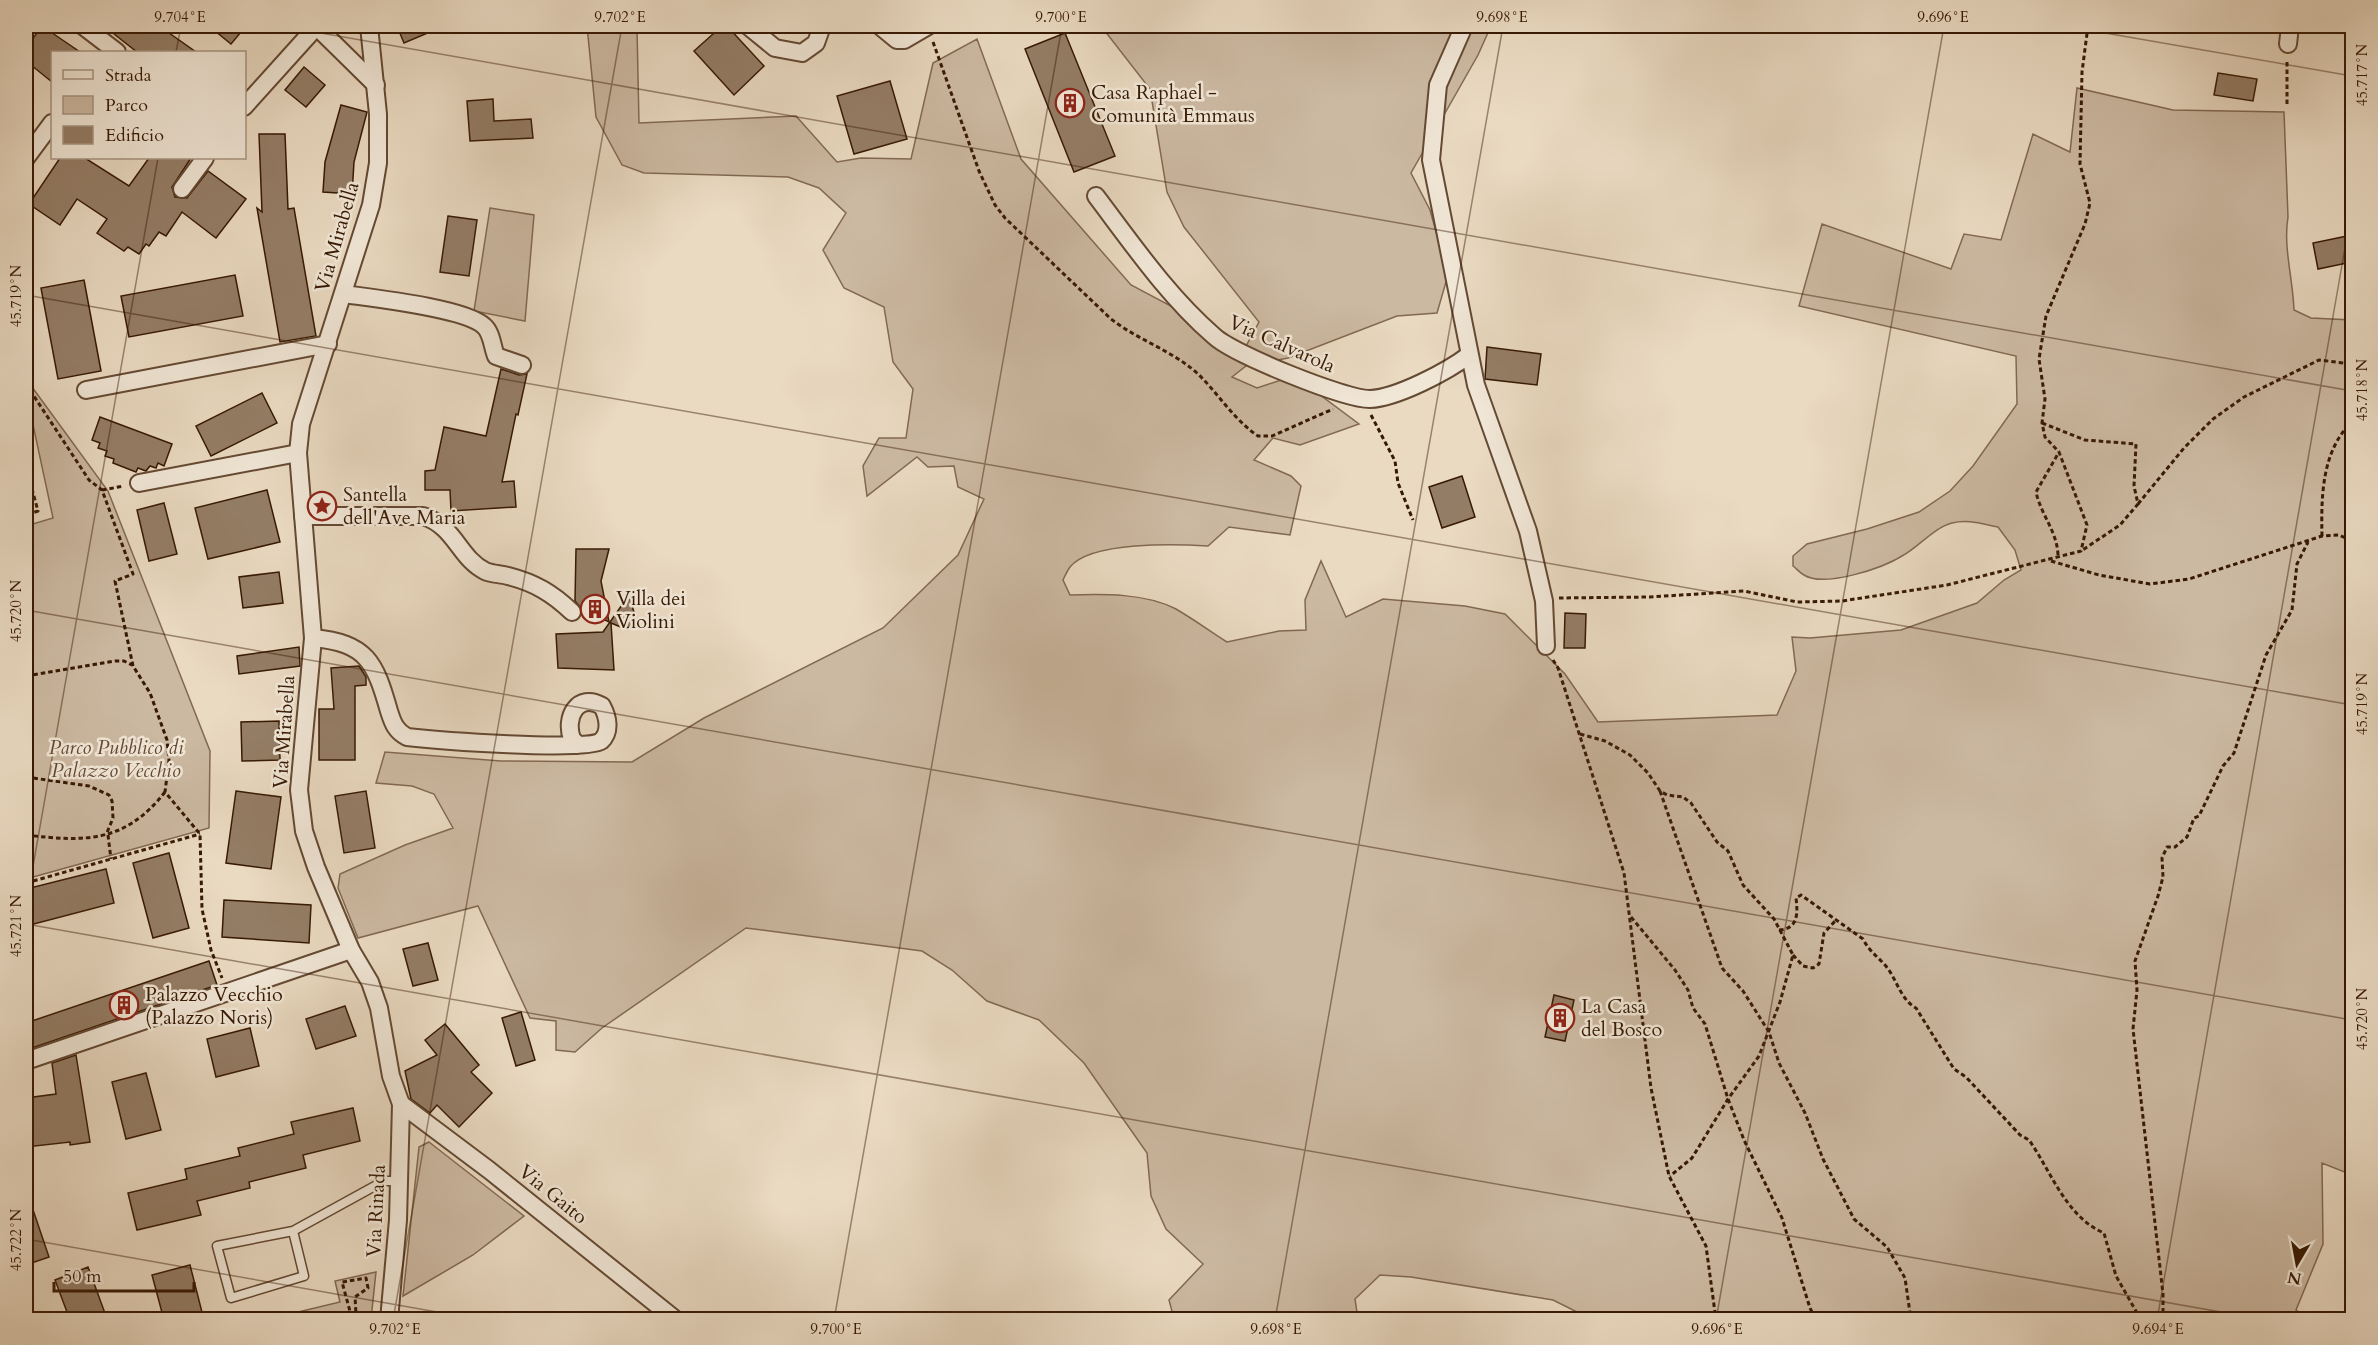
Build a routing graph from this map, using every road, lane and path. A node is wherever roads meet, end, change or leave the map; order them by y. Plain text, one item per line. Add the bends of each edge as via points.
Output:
1 (83, 26) edge
2 (316, 26) edge
3 (369, 26) edge
4 (748, 26) edge
5 (822, 26) edge
6 (880, 26) edge
7 (927, 26) edge
8 (1464, 26) edge
9 (2088, 26) edge
10 (2290, 26) edge
11 (2288, 44) joint
12 (111, 51) edge
13 (376, 85) junction
14 (2287, 104) dead end
15 (246, 105) edge
16 (51, 124) edge
17 (26, 158) edge
18 (204, 159) edge
19 (182, 189) dead end
20 (1096, 196) dead end
21 (344, 294) junction
22 (328, 344) junction
23 (1469, 355) junction
24 (2352, 364) edge
25 (522, 365) dead end
26 (26, 384) edge
27 (86, 390) dead end
28 (1362, 398) junction
29 (2352, 422) edge
30 (2042, 423) junction
31 (2059, 452) junction
32 (298, 453) junction
33 (26, 467) edge
34 (139, 483) dead end
35 (2138, 504) junction
36 (26, 515) edge
37 (303, 516) junction
38 (1413, 520) dead end
39 (2322, 536) junction
40 (2352, 541) edge
41 (2308, 542) junction
42 (2081, 551) junction
43 (2058, 555) junction
44 (2050, 560) junction
45 (1544, 601) junction
46 (572, 612) dead end
47 (313, 638) junction
48 (1546, 646) joint
49 (133, 666) junction
50 (26, 676) edge
51 (1580, 734) junction
52 (579, 745) dead end
53 (26, 777) edge
54 (1660, 791) junction
55 (165, 792) junction
56 (200, 834) junction
57 (26, 835) edge
58 (107, 835) junction
59 (111, 859) junction
60 (26, 883) edge
61 (1630, 916) junction
62 (1836, 920) junction
63 (1779, 930) junction
64 (351, 950) junction
65 (1793, 954) junction
66 (227, 990) junction
67 (1769, 1032) junction
68 (32, 1059) edge
69 (1728, 1099) junction
70 (400, 1104) junction
71 (1669, 1176) junction
72 (400, 1181) junction
73 (293, 1231) junction
74 (351, 1315) junction
75 (329, 1320) edge
76 (389, 1320) edge
77 (676, 1320) edge
78 (1716, 1320) edge
79 (1816, 1320) edge
80 (1911, 1320) edge
81 (2140, 1320) edge
82 (2163, 1320) edge

1 - 12 street
2 - 13 street
2 - 15 street
3 - 13 street, Via Mirabella
4 - 5 street via 776,48 802,53 816,44
6 - 7 street via 897,40
7 - 28 path via 995,205 1111,319 1197,373 1257,436 1272,436
8 - 23 street via 1438,85 1431,160
9 - 30 path via 2082,72 2080,164 2090,203 2041,337 2039,359 2045,399
10 - 11 street
11 - 14 path
13 - 21 street, Via Mirabella via 378,164 371,205
16 - 17 street
18 - 19 street
20 - 28 street, Via Calvarola via 1167,288 1215,338 1254,359
21 - 22 street, Via Mirabella
21 - 25 street via 476,320 489,333 496,356
22 - 27 street
22 - 32 street, Via Mirabella via 301,424
23 - 28 street via 1431,377 1382,397
23 - 45 street via 1528,531
24 - 35 path via 2319,360 2244,397 2213,419 2184,448
26 - 49 path via 89,480 102,490 133,574 116,581
28 - 38 path via 1395,461 1398,483
29 - 39 path via 2341,432 2329,455 2321,509
30 - 31 path via 2045,437
30 - 35 path via 2085,440 2136,444 2134,486
31 - 42 path via 2087,525
31 - 43 path via 2036,492 2038,504 2058,541
32 - 34 street
32 - 37 street, Via Mirabella
33 - 36 path via 38,511
35 - 42 path via 2120,525
37 - 46 street via 423,516 436,520 485,571 546,589
37 - 47 street, Via Mirabella
39 - 40 path via 2339,535
39 - 41 path
41 - 44 path via 2189,579 2150,584 2099,576
41 - 82 path via 2297,564 2292,610 2266,655 2234,753 2223,766 2187,837 2175,847 2167,847 2162,858 2163,877 2135,961 2133,1029
42 - 43 path
43 - 44 path
44 - 45 path via 1947,585 1842,601 1797,602 1744,591
45 - 48 street
47 - 52 street via 351,645 365,656 381,686 392,722 398,732 407,736
47 - 64 street, Via Mirabella via 299,790 316,867
48 - 51 path via 1558,668
49 - 50 path via 115,661
49 - 55 path via 161,720 169,760
51 - 54 path via 1605,741 1630,755
51 - 61 path via 1624,873
53 - 58 path via 89,786 109,795 113,818
54 - 63 path via 1691,803 1717,842 1728,851 1743,885
54 - 67 path via 1722,968 1743,991
55 - 56 path
55 - 58 path via 125,828
56 - 59 path
56 - 66 path via 202,909 211,950
57 - 58 path via 75,840
58 - 59 path
59 - 60 path
61 - 69 path via 1688,990 1693,1008 1705,1024
61 - 71 path via 1651,1088
62 - 63 path via 1801,895 1796,898 1798,913 1794,925
62 - 65 path via 1824,933 1819,964 1813,968 1803,966
62 - 81 path via 1863,939 1869,951 1885,965 1907,1003 1916,1008 1954,1069 2029,1140 2066,1201 2090,1227 2104,1233 2116,1276
63 - 65 path
64 - 66 street
64 - 70 street, Via Mirabella via 370,982 379,1008
65 - 67 path
66 - 68 street
67 - 69 path via 1759,1056
67 - 80 path via 1779,1063 1854,1219 1887,1247 1905,1278
69 - 71 path via 1692,1158
69 - 79 path via 1782,1218
70 - 72 street, Via Rinada
70 - 77 street, Via Gaito
71 - 78 path via 1706,1246
72 - 73 lane via 384,1180
72 - 76 street, Via Rinada
73 - 73 lane via 304,1276 231,1298 217,1246
74 - 74 path via 356,1314 355,1297 368,1288 366,1278 342,1282
74 - 75 path

